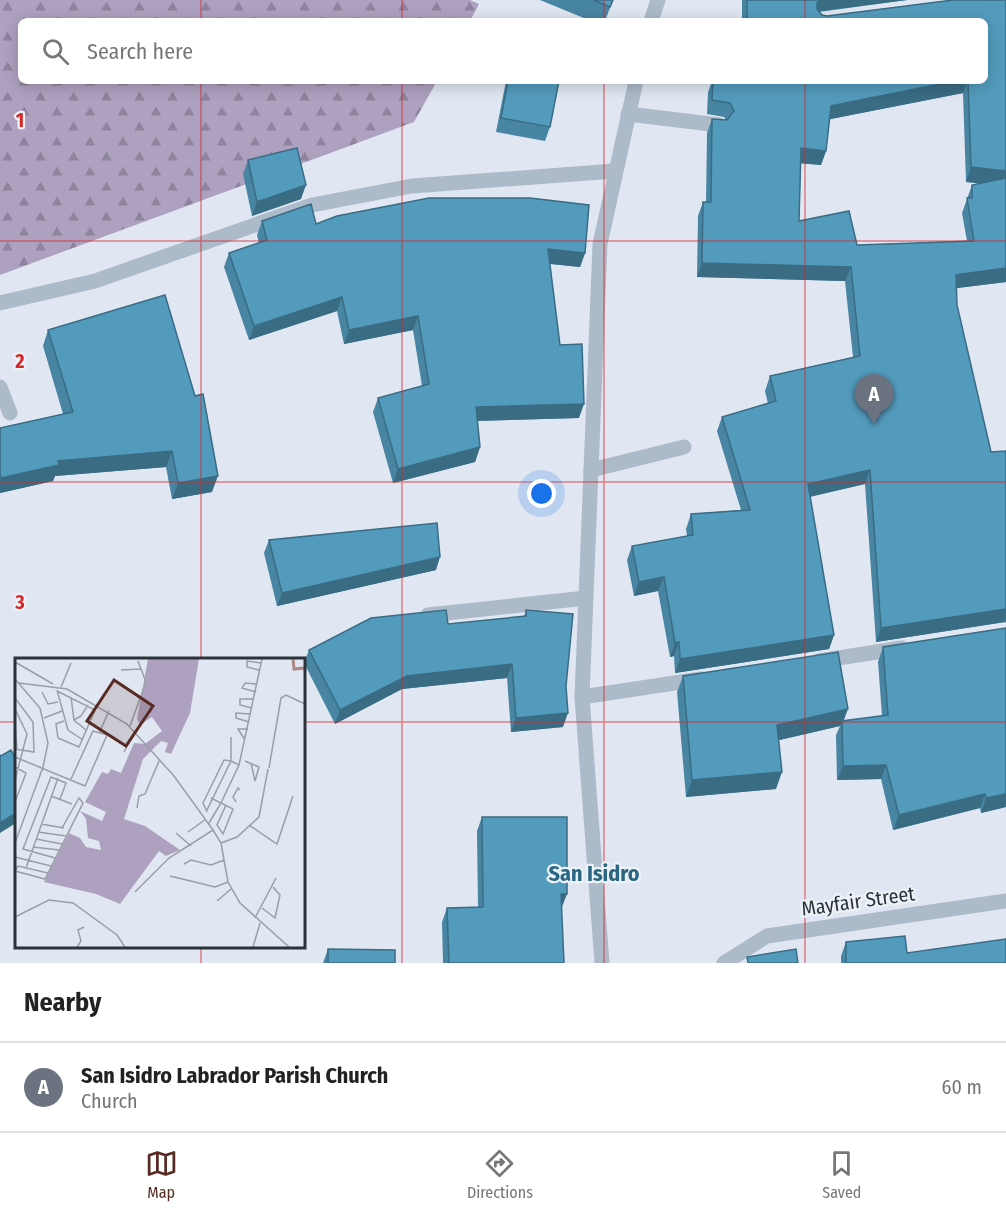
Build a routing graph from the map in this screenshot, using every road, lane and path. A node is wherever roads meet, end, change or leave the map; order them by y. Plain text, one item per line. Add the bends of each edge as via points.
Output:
1 (658, 0) edge
2 (652, 18) edge
3 (635, 84) edge
4 (628, 114) junction
5 (719, 125) edge
6 (615, 171) junction
7 (0, 303) edge
8 (0, 387) edge
9 (10, 413) dead end
10 (684, 447) dead end
11 (591, 470) junction
12 (586, 598) junction
13 (414, 617) edge
14 (912, 646) edge
15 (806, 663) edge
16 (712, 677) edge
17 (582, 697) junction
18 (1006, 901) edge
19 (602, 963) edge
20 (724, 963) edge

1 - 2 street
3 - 4 street
4 - 5 street
4 - 6 street
6 - 7 street via 412,186 312,205 95,281
6 - 11 street via 600,244
8 - 9 street
10 - 11 street
11 - 12 street
12 - 13 street
12 - 17 street
14 - 15 street
16 - 17 street
17 - 19 street
18 - 20 street, Mayfair Street via 767,936

